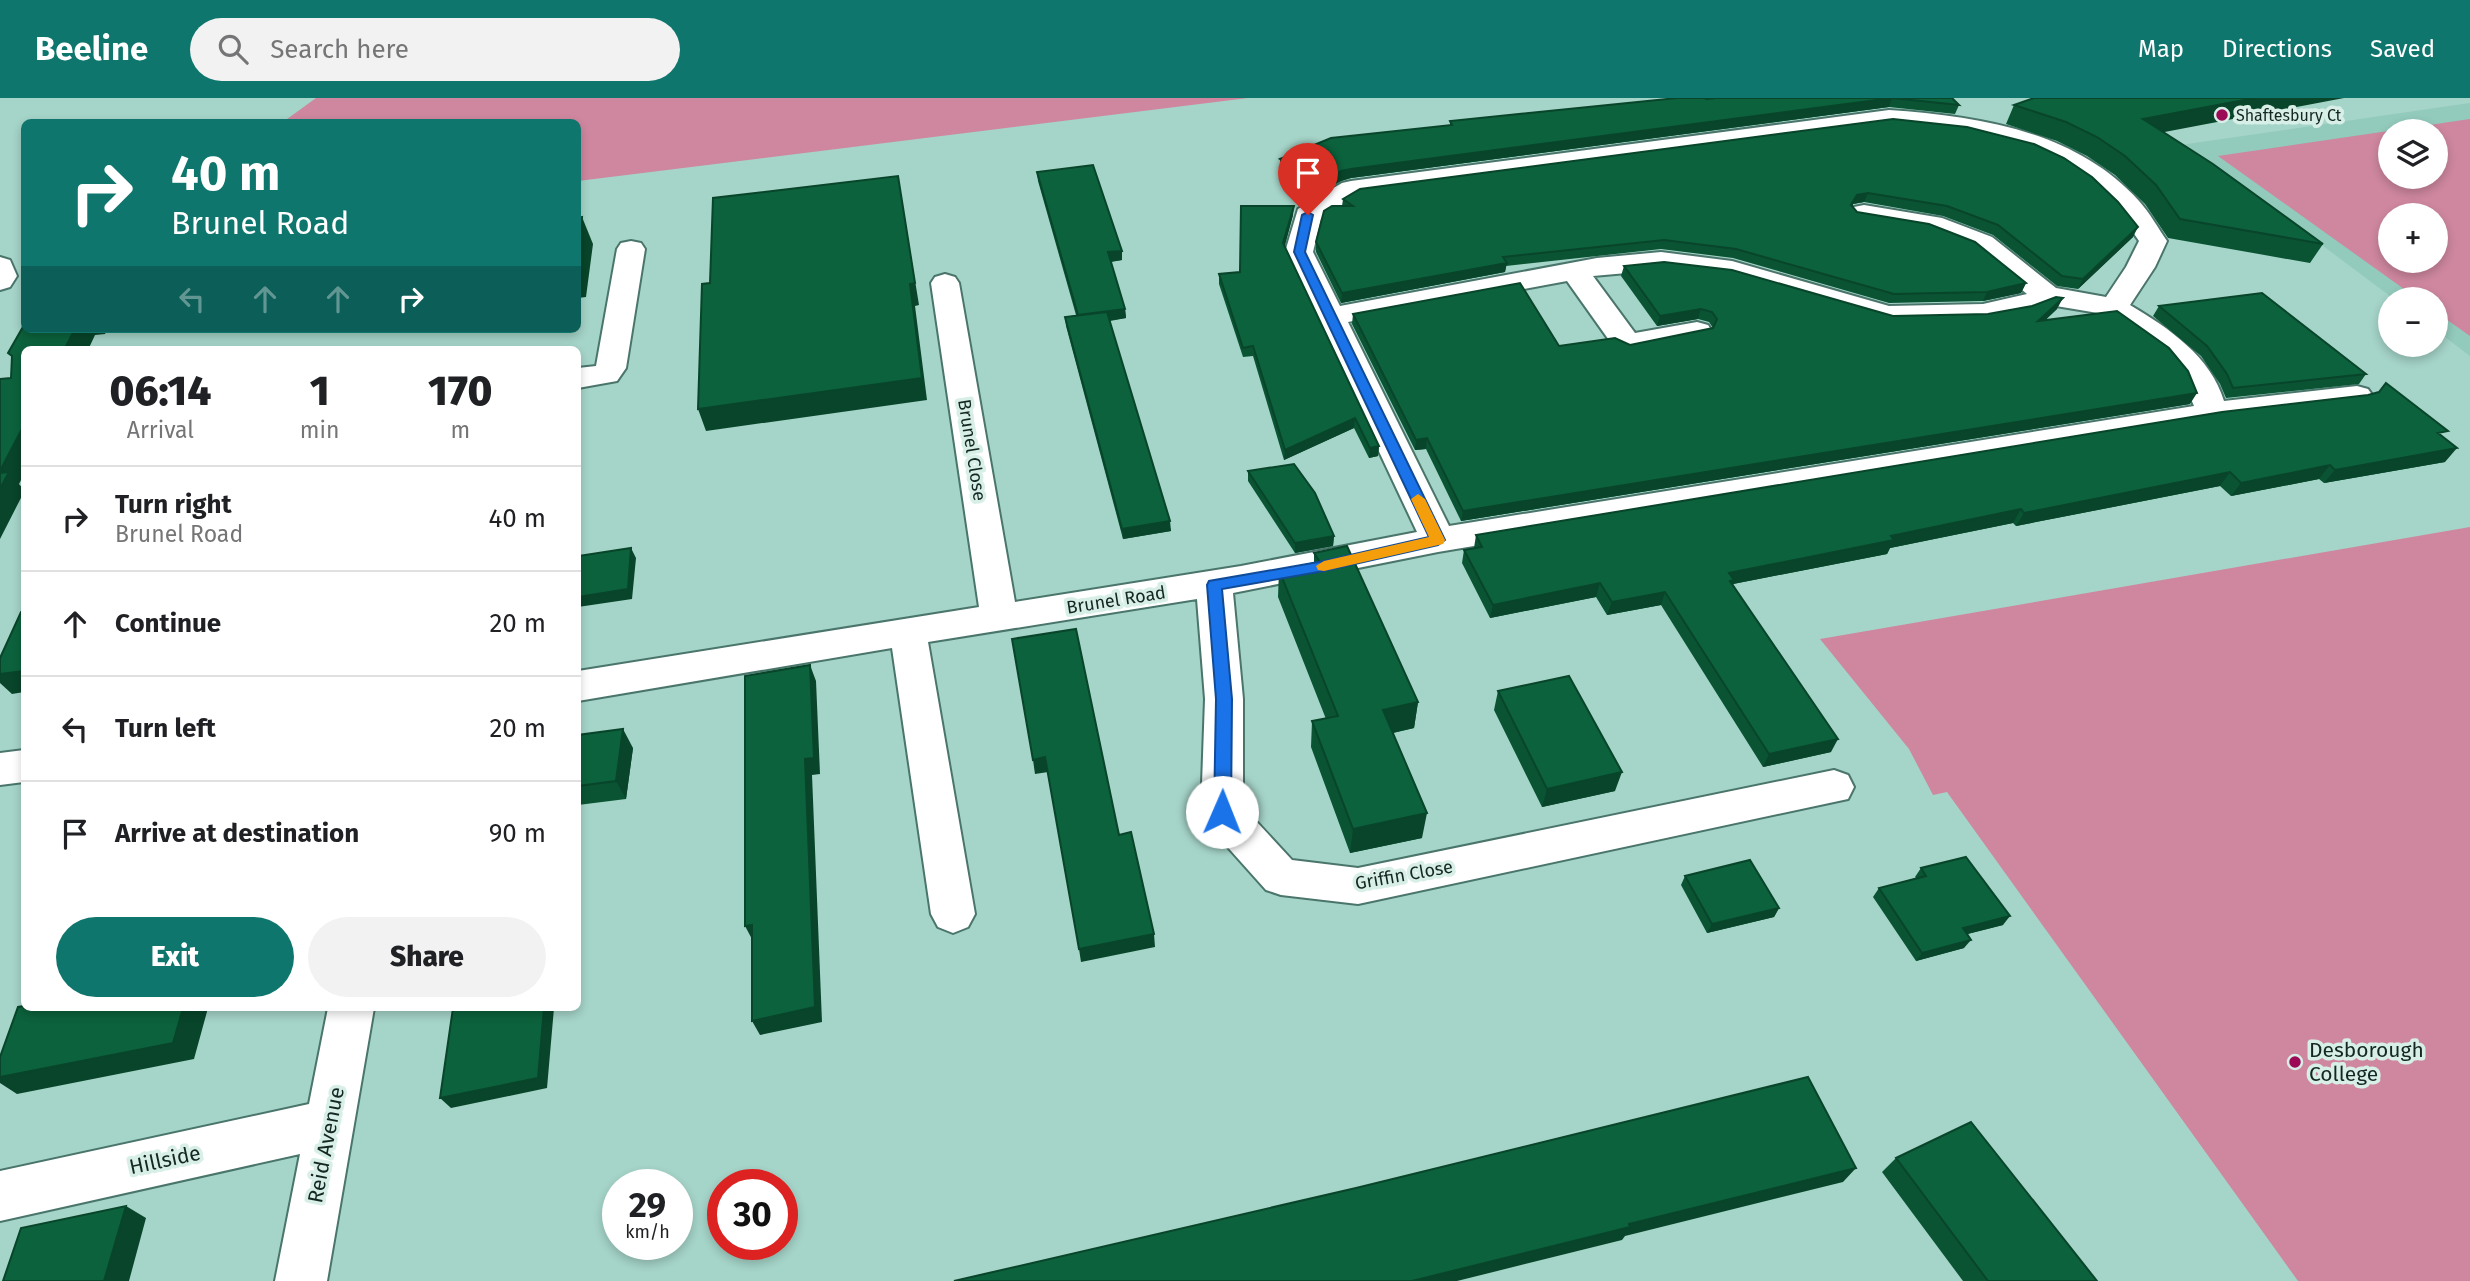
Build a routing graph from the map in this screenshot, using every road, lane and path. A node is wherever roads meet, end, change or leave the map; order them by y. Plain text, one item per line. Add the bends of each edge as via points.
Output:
1 (1864, 213) edge
2 (631, 249) dead end
3 (0, 266) edge
4 (1574, 271) junction
5 (0, 281) edge
6 (945, 283) dead end
7 (2047, 296) junction
8 (2114, 308) junction
9 (1329, 317) junction
10 (1697, 331) edge
11 (581, 378) edge
12 (2357, 396) edge
13 (2212, 413) junction
14 (1438, 540) junction
15 (1214, 585) junction
16 (999, 618) junction
17 (908, 631) junction
18 (581, 686) edge
19 (21, 766) edge
20 (0, 769) edge
21 (1834, 787) dead end
22 (953, 914) dead end
23 (350, 1011) edge
24 (331, 1123) junction
25 (0, 1196) edge
26 (301, 1281) edge

1 - 7 street via 1932,224 1982,243
2 - 11 street via 611,368 606,374
3 - 5 street
4 - 7 street via 1661,261 1732,270 1888,315 1983,313
4 - 9 street
4 - 10 street via 1627,344
6 - 16 street, Brunel Close
7 - 8 street
8 - 9 street via 2147,260 2153,241 2141,220 2104,183 2064,155 2017,136 1964,125 1889,118 1351,189 1308,215 1299,252
8 - 13 street via 2182,356 2208,393
9 - 14 street
12 - 13 street, Brunel Road
13 - 14 street, Brunel Road
14 - 15 street, Brunel Road
15 - 16 street, Brunel Road
15 - 21 street, Griffin Close via 1224,699 1222,812 1281,877 1358,886
16 - 17 street, Brunel Road
17 - 18 street, Brunel Road
17 - 22 street
19 - 20 street
23 - 24 street, Reid Avenue
24 - 25 street, Hillside
24 - 26 street, Reid Avenue

